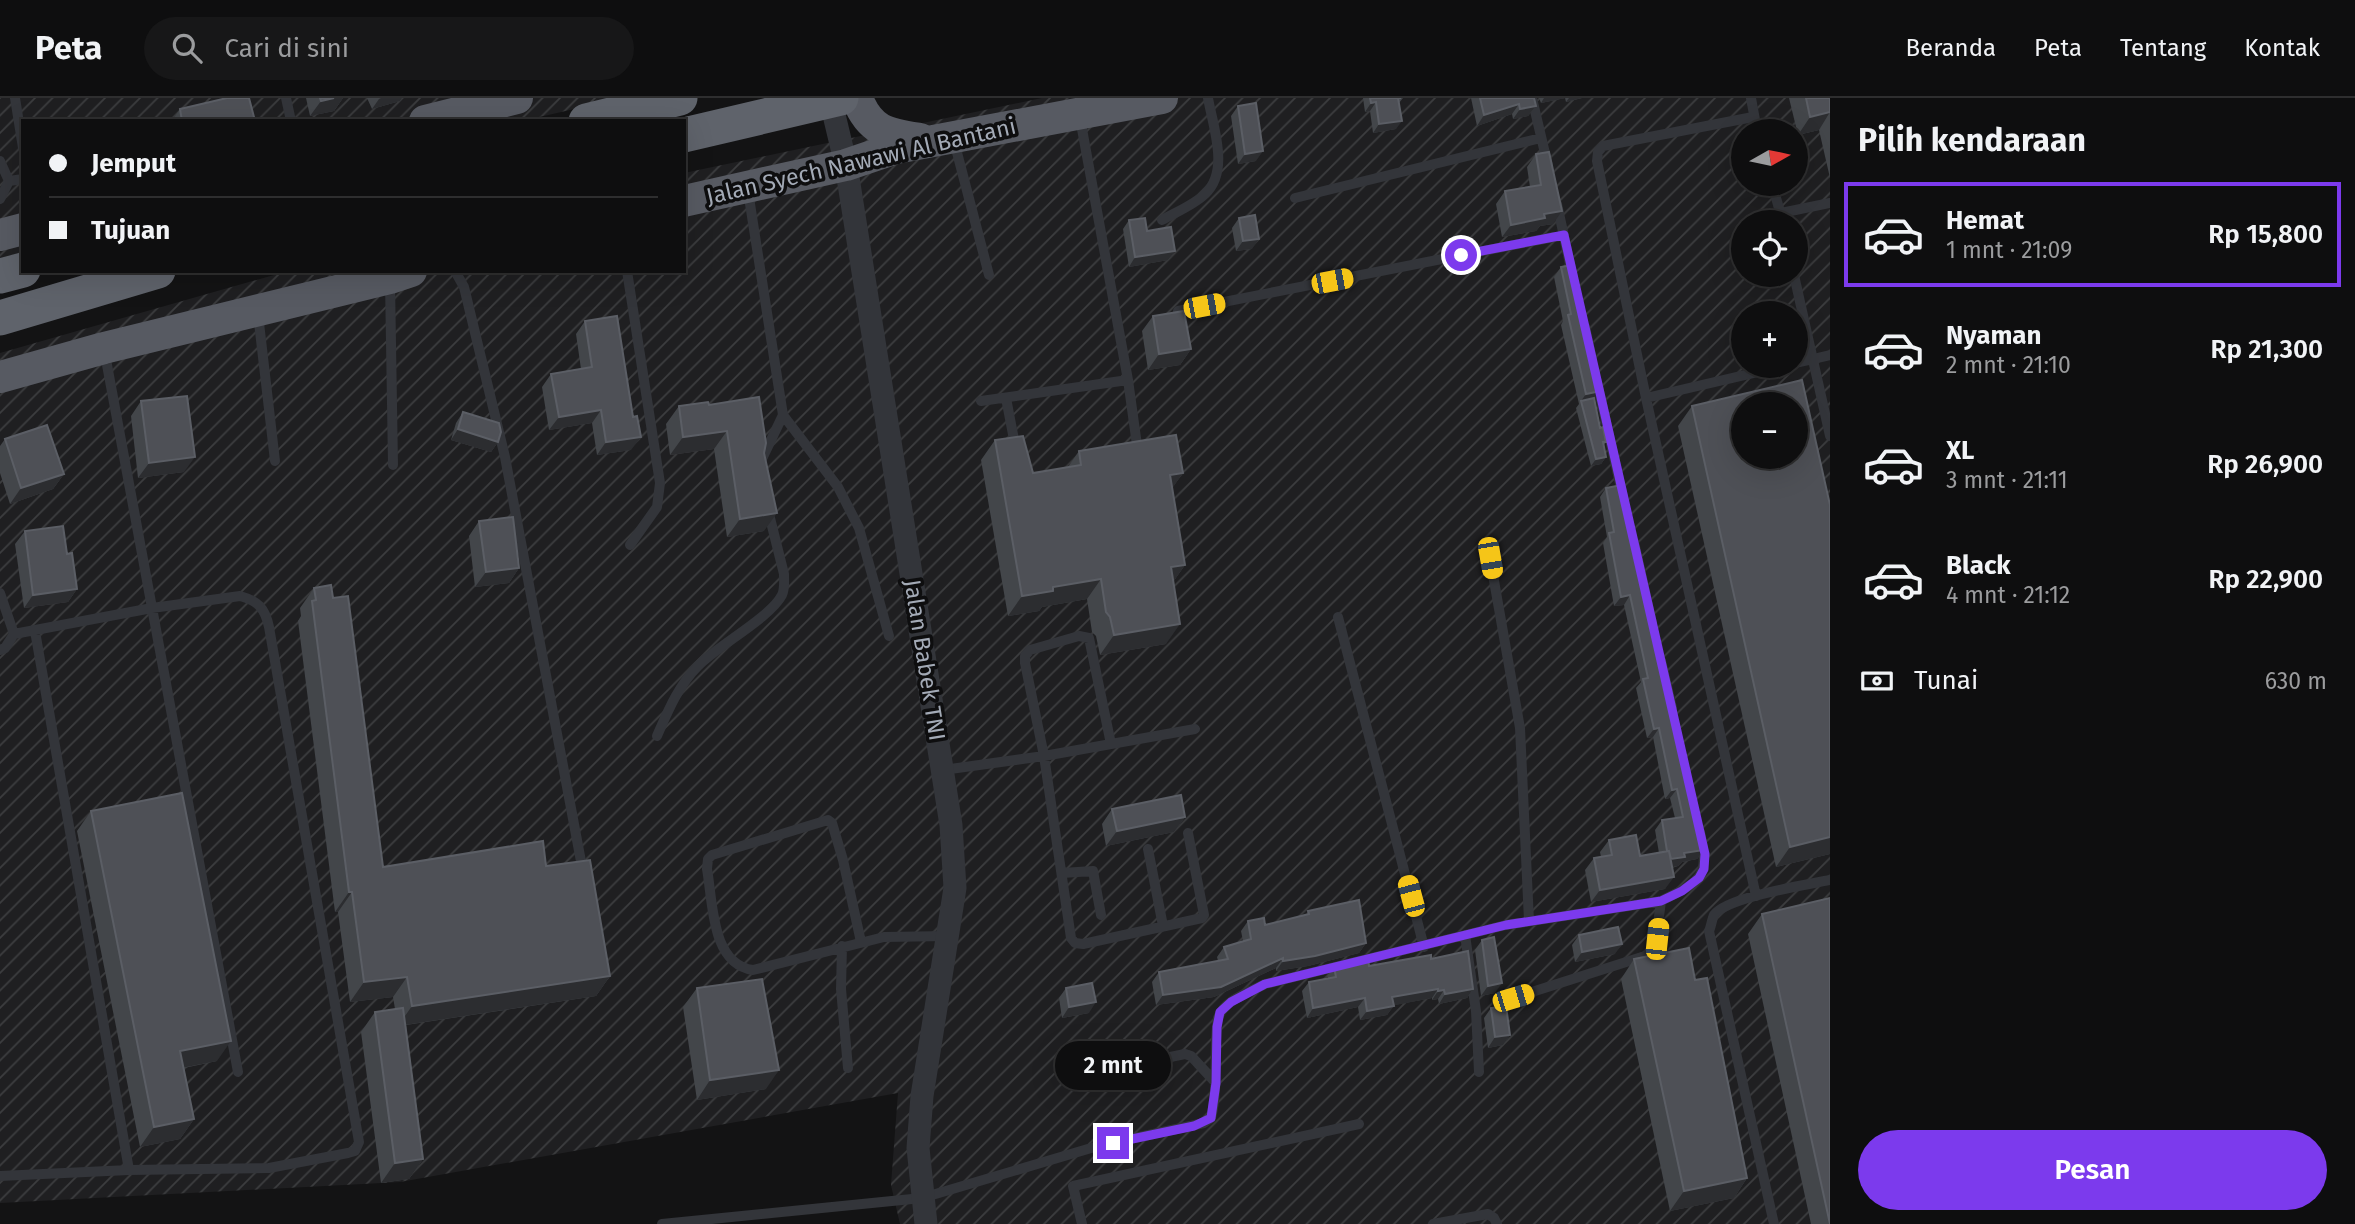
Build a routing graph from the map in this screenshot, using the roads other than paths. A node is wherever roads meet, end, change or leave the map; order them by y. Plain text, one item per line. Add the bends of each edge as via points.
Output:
1 (15, 98) edge
2 (286, 98) edge
3 (517, 98) edge
4 (680, 98) edge
5 (830, 98) edge
6 (841, 98) edge
7 (857, 98) edge
8 (1162, 98) edge
9 (1208, 98) edge
10 (1532, 98) edge
11 (1749, 99) edge
12 (1080, 115) junction
13 (1753, 117) joint
14 (291, 119) edge
15 (433, 119) edge
16 (594, 119) edge
17 (686, 135) edge
18 (21, 136) edge
19 (1541, 138) junction
20 (943, 139) junction
21 (0, 161) edge
22 (846, 165) junction
23 (1550, 174) edge
24 (21, 179) edge
25 (9, 181) junction
26 (748, 187) junction
27 (1295, 198) dead end
28 (0, 199) edge
29 (1555, 199) edge
30 (686, 201) edge
31 (1830, 203) edge
32 (1808, 210) edge
33 (1162, 220) dead end
34 (21, 230) edge
35 (0, 235) edge
36 (1564, 235) junction
37 (21, 271) edge
38 (151, 273) edge
39 (456, 273) edge
40 (627, 273) edge
41 (401, 275) edge
42 (989, 275) dead end
43 (0, 276) edge
44 (1797, 287) edge
45 (1576, 289) edge
46 (258, 310) junction
47 (1178, 311) edge
48 (1582, 316) edge
49 (0, 318) edge
50 (104, 348) junction
51 (1830, 355) edge
52 (1812, 359) junction
53 (1808, 360) edge
54 (0, 377) edge
55 (1732, 378) edge
56 (1128, 380) junction
57 (1006, 398) junction
58 (1646, 398) junction
59 (981, 401) dead end
60 (783, 415) junction
61 (1830, 436) edge
62 (1137, 445) edge
63 (275, 461) dead end
64 (393, 465) dead end
65 (1018, 465) edge
66 (759, 474) edge
67 (765, 499) edge
68 (1625, 504) edge
69 (1631, 531) edge
70 (630, 545) dead end
71 (1490, 558) dead end
72 (0, 593) edge
73 (152, 608) junction
74 (1338, 617) dead end
75 (35, 631) junction
76 (13, 634) junction
77 (890, 636) dead end
78 (1656, 639) edge
79 (0, 650) edge
80 (1659, 652) edge
81 (1674, 720) edge
82 (1195, 729) dead end
83 (657, 736) dead end
84 (1111, 744) junction
85 (1044, 756) junction
86 (943, 770) junction
87 (1699, 827) edge
88 (1188, 833) dead end
89 (1148, 849) dead end
90 (1062, 873) junction
91 (1830, 880) edge
92 (585, 883) edge
93 (1756, 896) junction
94 (1661, 901) junction
95 (1101, 915) dead end
96 (1529, 921) junction
97 (1163, 926) junction
98 (1465, 935) junction
99 (948, 936) junction
100 (861, 942) junction
101 (842, 946) junction
102 (1424, 947) junction
103 (1513, 998) dead end
104 (848, 1068) dead end
105 (239, 1072) dead end
106 (1096, 1072) dead end
107 (1479, 1072) dead end
108 (1216, 1083) junction
109 (1359, 1124) dead end
110 (130, 1170) junction
111 (0, 1176) edge
112 (922, 1198) junction
113 (1081, 1219) edge
114 (662, 1224) edge
115 (926, 1224) edge
116 (1433, 1224) edge
117 (1497, 1224) edge
118 (1774, 1224) edge

1 - 18 lane
2 - 14 lane
3 - 15 highway
4 - 16 highway
5 - 22 street, Jalan Babek TNI
6 - 17 highway, bridge
7 - 20 highway via 872,124 882,131
8 - 12 highway, Jalan Syech Nawawi Al Bantani
9 - 33 lane via 1219,161 1216,179 1205,194
10 - 19 lane
11 - 13 lane
12 - 20 highway, Jalan Syech Nawawi Al Bantani
12 - 56 lane
13 - 58 lane via 1604,146 1598,152
19 - 23 lane
19 - 27 lane
20 - 22 highway, Jalan Syech Nawawi Al Bantani
20 - 42 lane
21 - 25 lane
22 - 26 highway, Jalan Syech Nawawi Al Bantani
22 - 86 street, Jalan Babek TNI
24 - 25 lane
25 - 28 lane
26 - 30 highway, Jalan Syech Nawawi Al Bantani
26 - 60 lane
29 - 36 lane
31 - 32 lane
34 - 35 highway
36 - 45 lane
36 - 47 lane
37 - 43 highway
38 - 49 highway
39 - 92 lane via 464,287 503,446
40 - 70 lane via 660,484 657,507
41 - 46 highway
41 - 64 lane
44 - 52 lane
46 - 50 highway
46 - 63 lane
48 - 68 lane
50 - 54 highway
50 - 73 lane
51 - 52 lane
52 - 53 lane
52 - 61 lane
55 - 58 lane
56 - 57 lane
56 - 62 lane
57 - 59 lane
57 - 65 lane
58 - 93 lane
60 - 66 lane via 760,461
60 - 77 lane via 838,487 859,528
67 - 83 lane via 784,574 781,596 698,665 677,693
69 - 78 lane
71 - 96 lane via 1520,729
72 - 76 lane
73 - 75 lane
73 - 105 lane
73 - 110 lane via 240,596 252,599 267,613 359,1142 355,1151 269,1168
74 - 102 lane
75 - 76 lane
75 - 110 lane
76 - 79 lane
80 - 81 lane
82 - 84 lane
84 - 85 lane
84 - 85 lane via 1091,642 1079,636 1030,650 1025,656
85 - 86 lane
85 - 90 lane
86 - 99 street, Jalan Babek TNI via 955,888
87 - 94 lane via 1704,869 1690,885
88 - 97 lane via 1204,915
89 - 97 lane
90 - 95 lane via 1093,871
90 - 97 lane via 1075,943
91 - 93 lane
93 - 118 lane via 1725,907 1714,916 1709,931
94 - 96 lane
94 - 103 lane via 1655,947 1645,956
96 - 98 lane
98 - 102 lane
98 - 107 lane
99 - 100 lane
99 - 112 street, Jalan Babek TNI via 922,1096 918,1148
100 - 101 lane
100 - 101 lane via 843,860 828,820 708,859 719,943 743,969
101 - 104 lane
102 - 108 lane via 1265,984 1231,1002 1218,1018
106 - 108 lane via 1185,1054
108 - 112 lane via 1211,1118 1204,1123 1098,1146
109 - 113 lane via 1073,1186
110 - 111 lane
112 - 114 lane
112 - 115 street, Jalan Babek TNI
116 - 117 lane via 1488,1214

